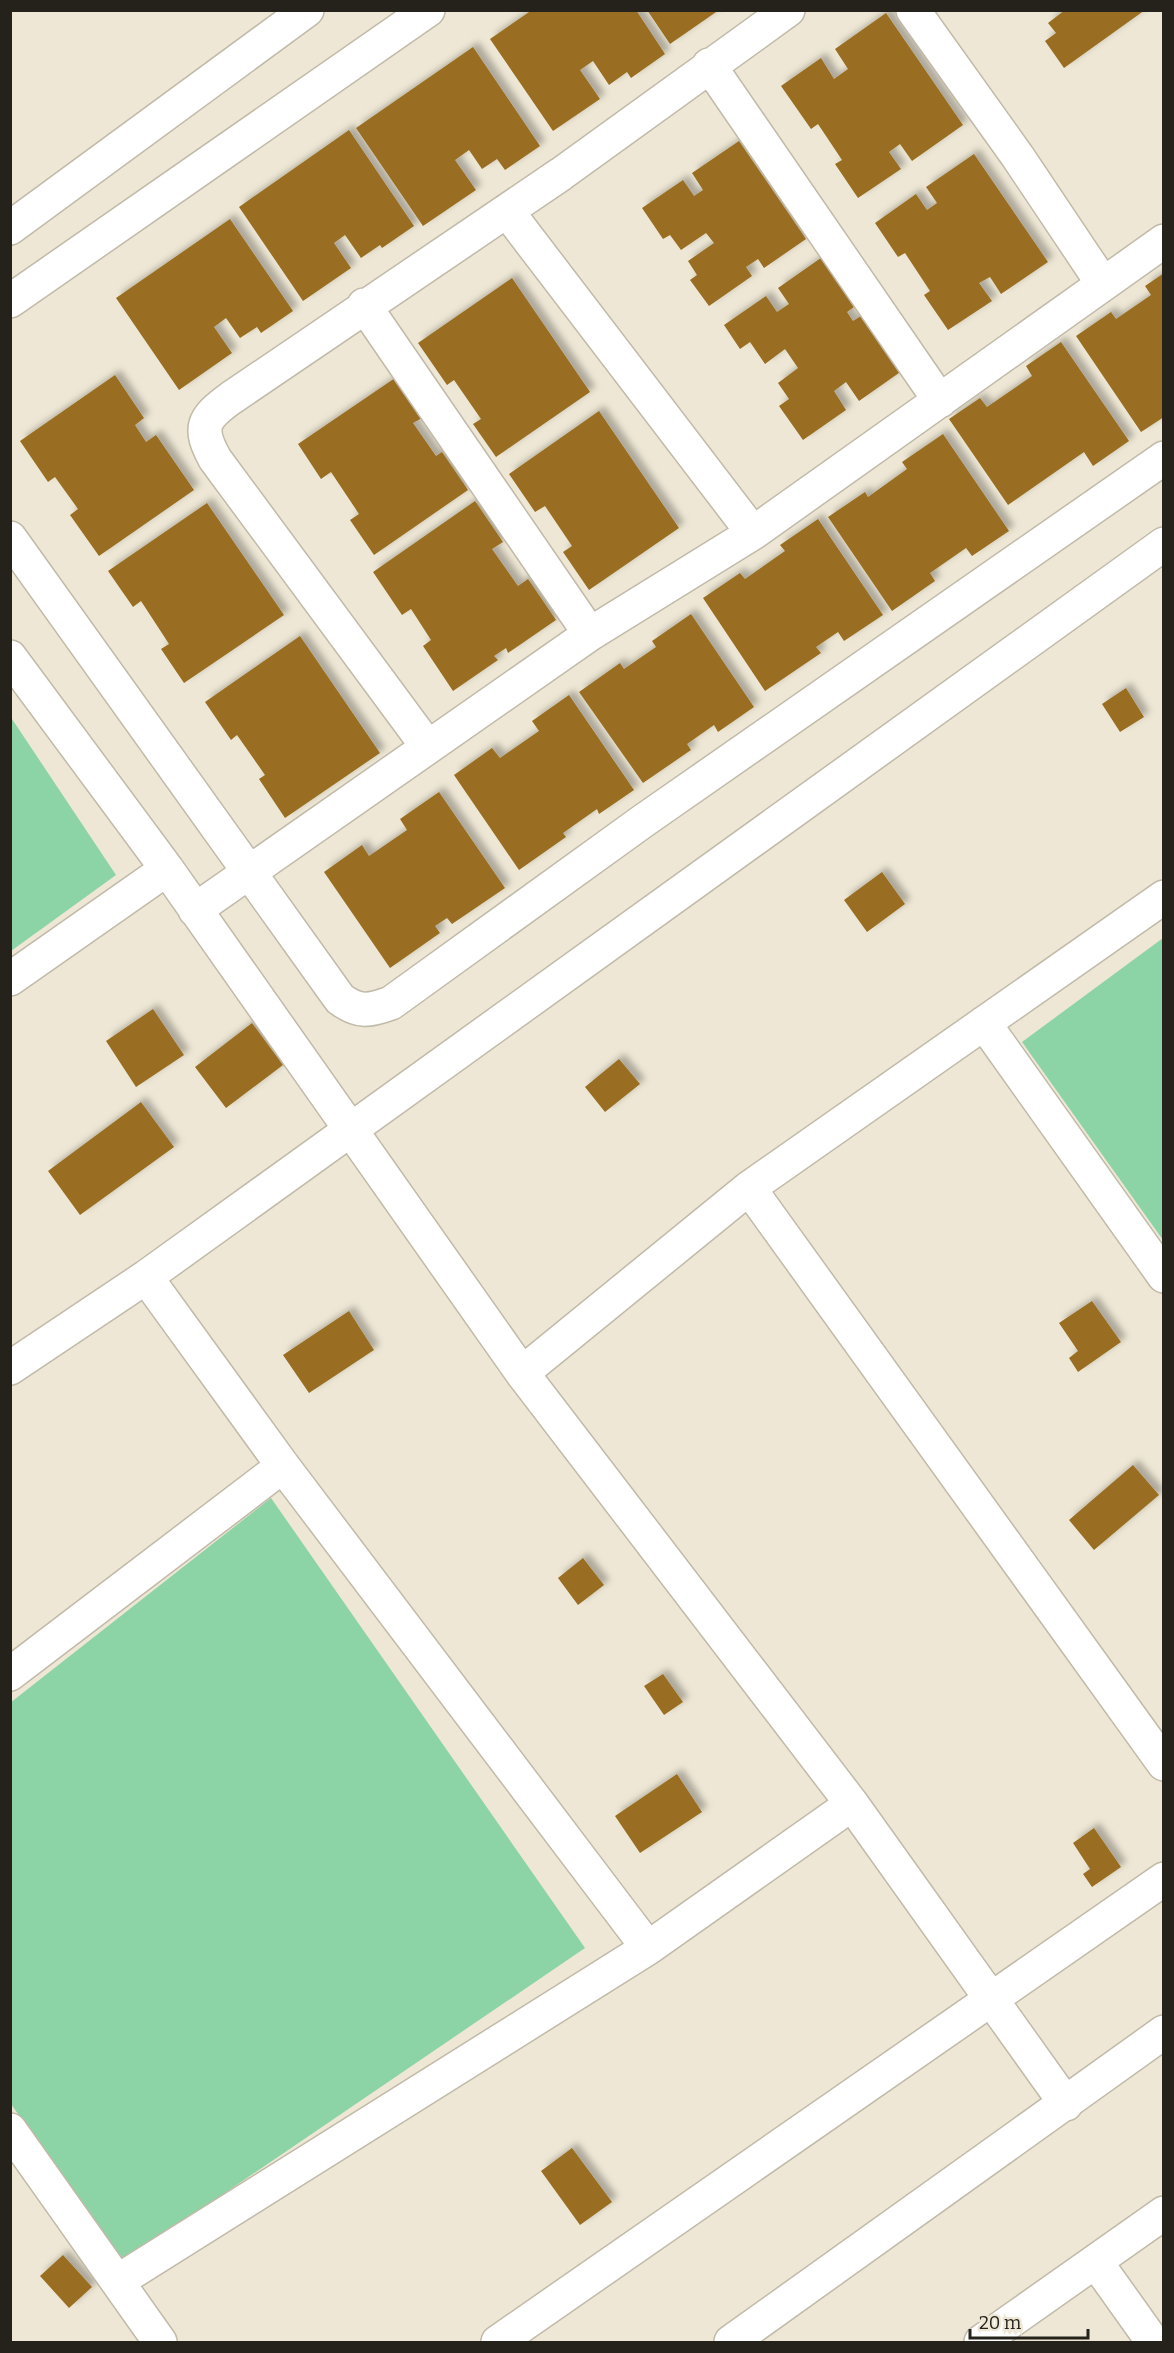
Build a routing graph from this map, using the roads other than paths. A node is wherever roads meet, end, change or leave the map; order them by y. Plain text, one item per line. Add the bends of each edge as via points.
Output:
1 (307, 10) edge
2 (428, 10) edge
3 (788, 10) edge
4 (913, 10) edge
5 (710, 64) junction
6 (507, 211) junction
7 (10, 228) edge
8 (1164, 241) edge
9 (1103, 284) junction
10 (10, 301) edge
11 (364, 305) junction
12 (939, 401) junction
13 (1164, 458) edge
14 (753, 533) junction
15 (10, 538) edge
16 (1164, 544) edge
17 (590, 634) junction
18 (10, 657) edge
19 (427, 746) junction
20 (167, 869) junction
21 (250, 871) junction
22 (1164, 897) edge
23 (195, 910) junction
24 (10, 979) edge
25 (984, 1023) junction
26 (350, 1129) junction
27 (749, 1188) junction
28 (1164, 1276) edge
29 (146, 1277) junction
30 (10, 1368) edge
31 (522, 1373) junction
32 (283, 1466) junction
33 (10, 1674) edge
34 (1164, 1764) edge
35 (852, 1804) junction
36 (1164, 1879) edge
37 (648, 1948) junction
38 (992, 2000) junction
39 (1164, 2032) edge
40 (1066, 2104) junction
41 (10, 2130) edge
42 (1164, 2213) edge
43 (1096, 2262) junction
44 (118, 2281) junction
45 (160, 2343) edge
46 (498, 2343) edge
47 (731, 2343) edge
48 (981, 2343) edge
49 (1153, 2343) edge

1 - 7 street
2 - 10 street
3 - 5 street
4 - 9 street
5 - 6 street
5 - 12 street
6 - 11 street
6 - 14 street
8 - 9 street
9 - 12 street
11 - 17 street
11 - 19 street via 213,411 204,424 205,441
12 - 14 street
13 - 21 street via 643,821 391,1003 369,1011 354,1009 340,999
14 - 17 street
15 - 21 street
16 - 26 street
17 - 19 street
18 - 20 street
19 - 21 street
20 - 23 street
20 - 24 street
21 - 23 street
22 - 25 street
23 - 26 street
25 - 27 street
25 - 28 street
26 - 29 street
26 - 31 street
27 - 31 street
27 - 34 street
29 - 30 street
29 - 32 street
31 - 35 street
32 - 33 street
32 - 37 street
35 - 37 street
35 - 38 street
36 - 38 street
37 - 44 street
38 - 40 street
38 - 46 street
39 - 40 street
40 - 47 street
41 - 44 street
42 - 43 street
43 - 48 street
43 - 49 street
44 - 45 street

